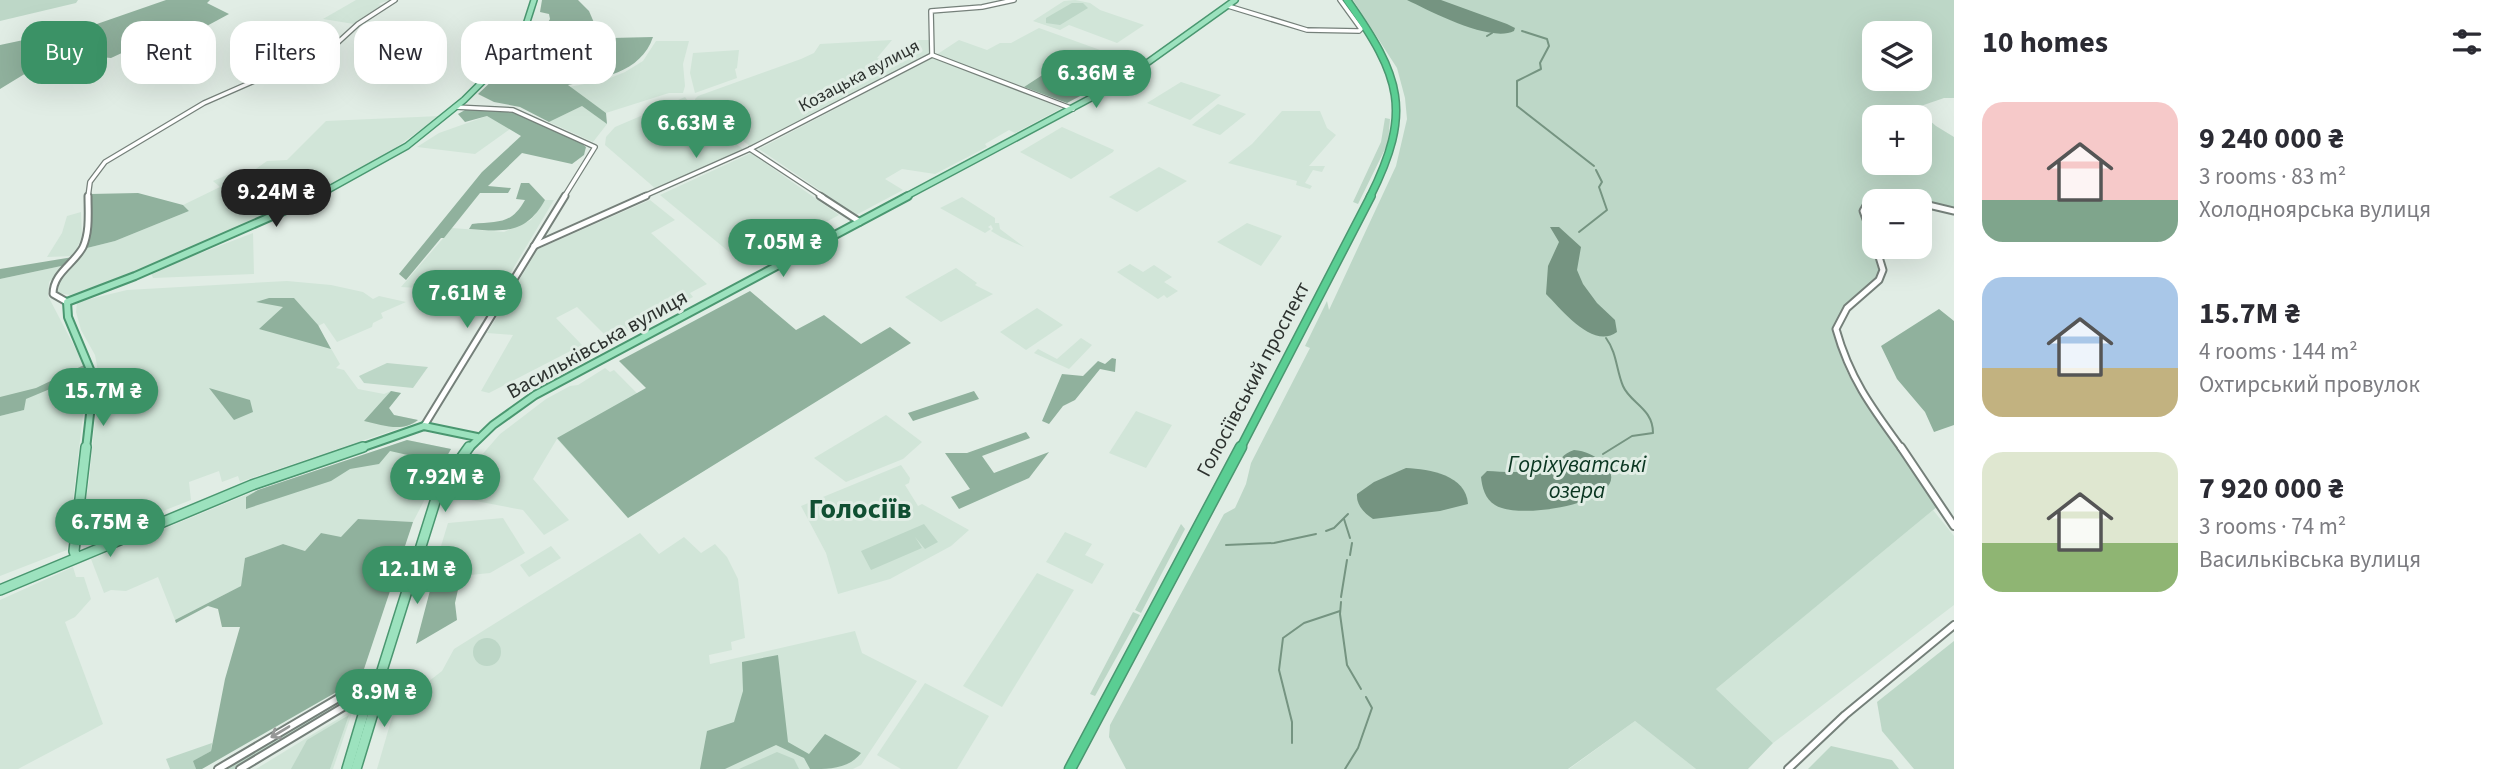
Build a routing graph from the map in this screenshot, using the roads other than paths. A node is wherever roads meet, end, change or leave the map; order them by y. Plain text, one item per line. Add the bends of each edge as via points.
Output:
1 (395, 0) edge
2 (534, 0) edge
3 (1014, 0) edge
4 (1235, 0) edge
5 (1340, 0) edge
6 (1347, 0) edge
7 (1228, 6) junction
8 (932, 55) junction
9 (455, 107) junction
10 (1073, 109) junction
11 (750, 149) junction
12 (1932, 206) edge
13 (1954, 211) edge
14 (860, 222) junction
15 (545, 227) junction
16 (564, 233) junction
17 (533, 246) junction
18 (1879, 259) edge
19 (67, 302) junction
20 (424, 426) junction
21 (477, 437) junction
22 (1954, 526) edge
23 (76, 557) junction
24 (0, 590) edge
25 (1954, 625) edge
26 (381, 673) junction
27 (375, 692) junction
28 (218, 769) edge
29 (240, 769) edge
30 (347, 769) edge
31 (356, 769) edge
32 (1070, 769) edge
33 (1788, 769) edge

1 - 19 street via 334,46 204,103 106,160 87,190 83,244 53,284 53,294
2 - 9 main road via 512,52
3 - 8 street, Козацька вулиця via 931,11
4 - 7 main road, Васильківська вулиця
5 - 7 street via 1361,29 1307,30
6 - 32 highway, Голосіївський проспект via 1389,69 1397,109 1387,160
7 - 10 main road, Васильківська вулиця via 1125,79
8 - 10 street
8 - 11 street, Козацька вулиця
9 - 15 street via 513,110 595,147
9 - 19 main road via 407,146 316,197
10 - 14 main road, Васильківська вулиця
11 - 14 street
11 - 16 street, Козацька вулиця
12 - 13 street
14 - 21 main road, Васильківська вулиця via 535,395
15 - 16 street via 551,233
15 - 17 street
16 - 17 street, Козацька вулиця
17 - 20 street
18 - 22 street via 1879,280 1847,308 1836,329 1845,362
19 - 23 main road via 65,313 94,379
20 - 21 main road
20 - 23 main road via 252,485
21 - 26 main road, Васильківська вулиця via 439,489
23 - 24 main road
25 - 33 street
26 - 27 main road, Васильківська вулиця
26 -> 28 street
27 - 29 street
27 - 30 main road, Васильківська вулиця via 366,705
27 - 31 main road, Васильківська вулиця via 377,700

